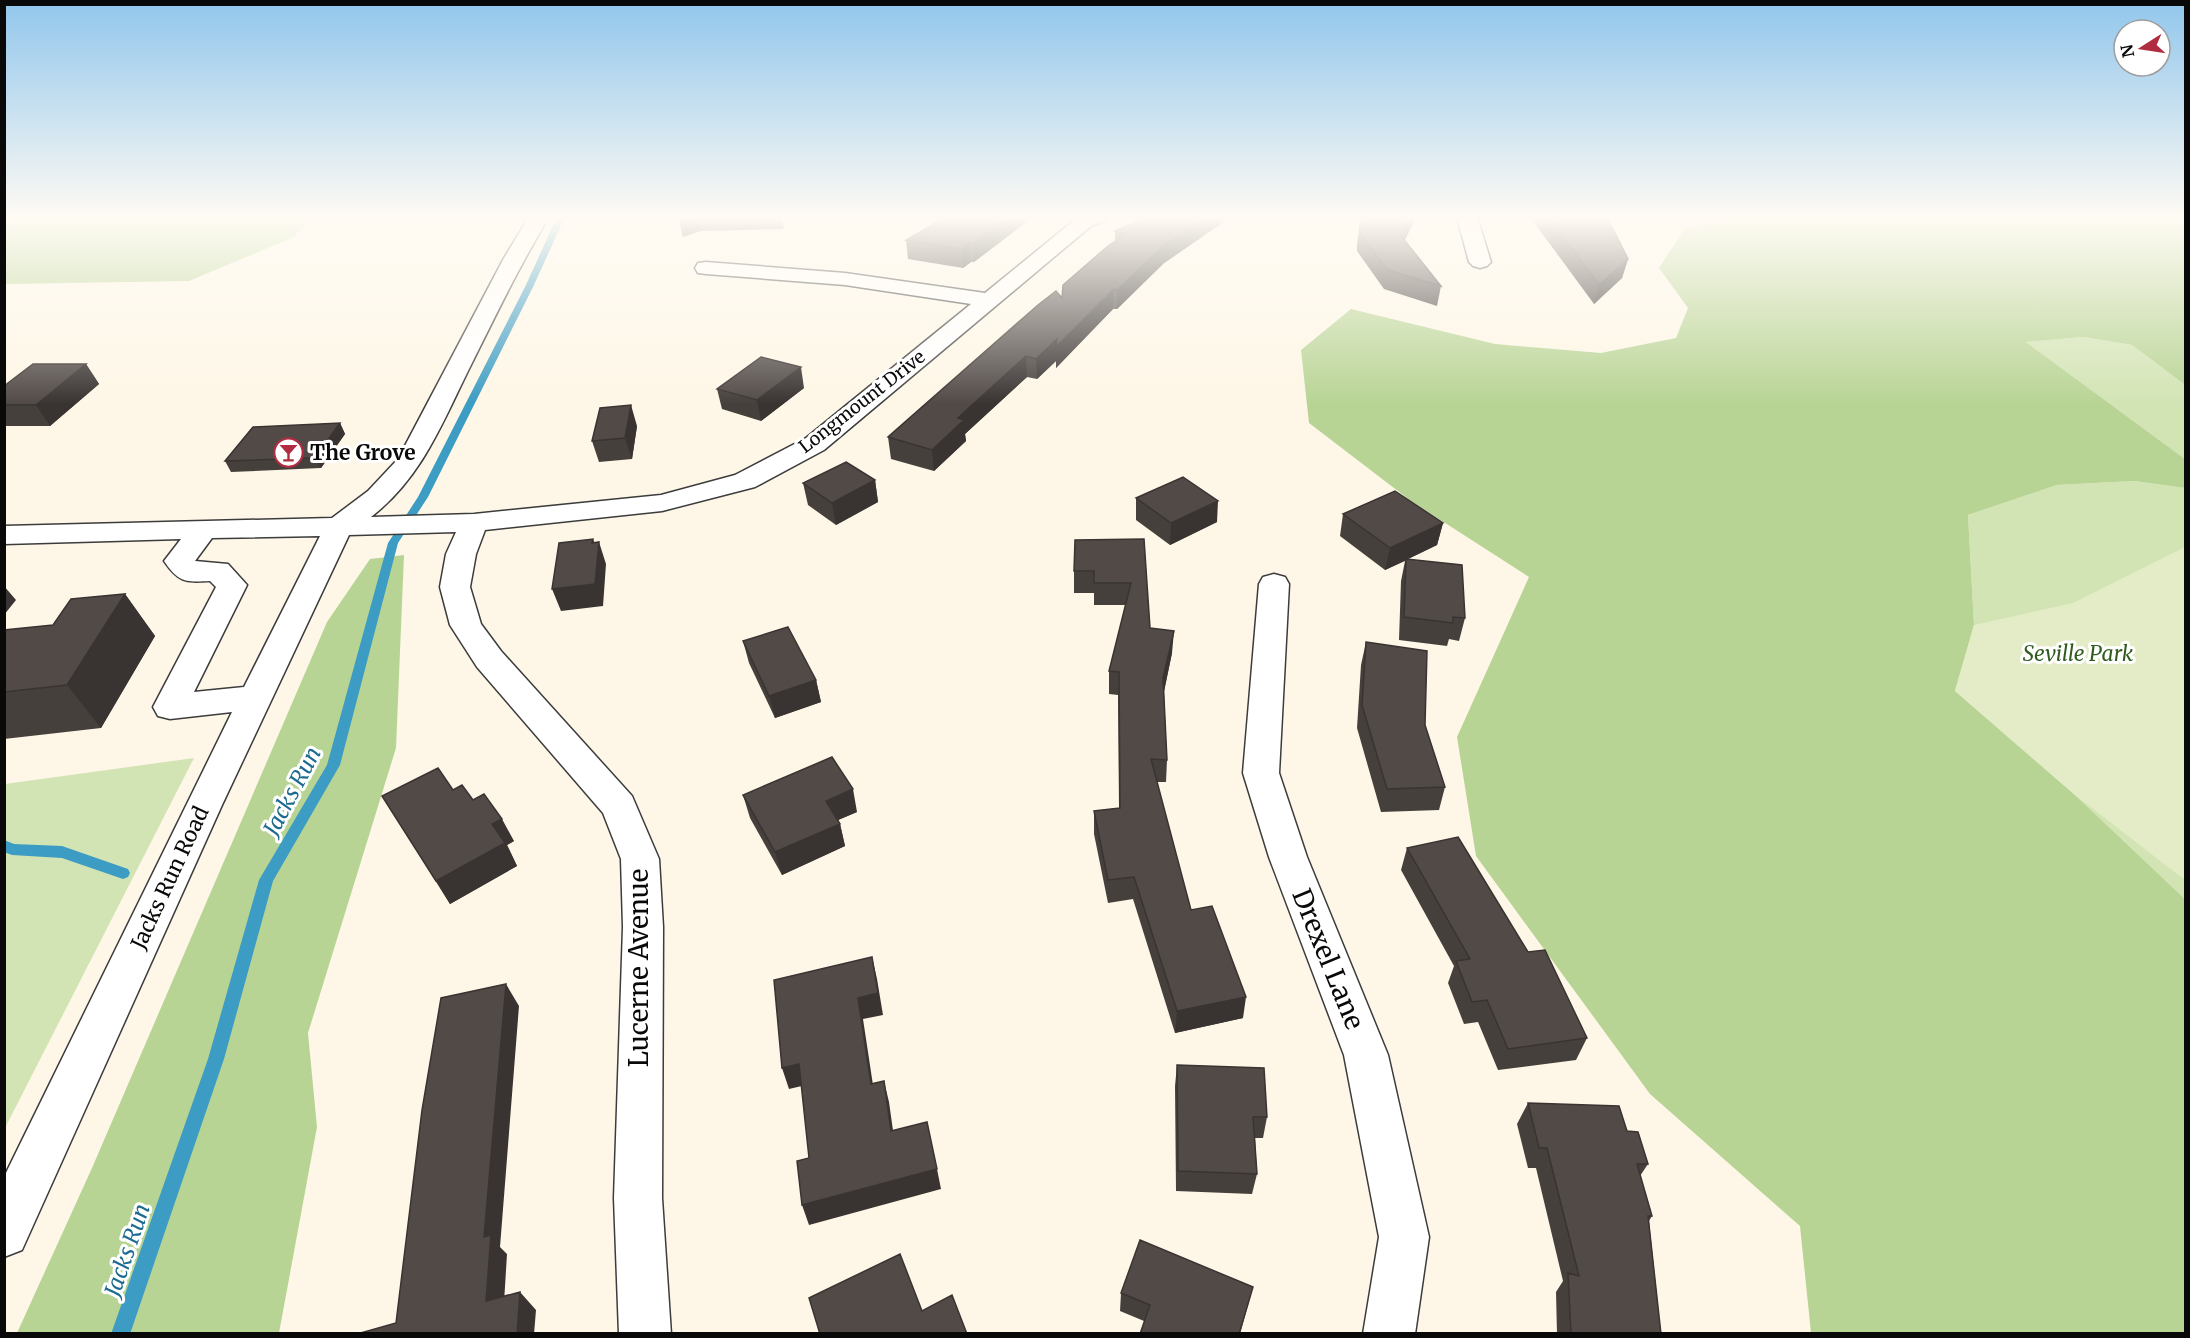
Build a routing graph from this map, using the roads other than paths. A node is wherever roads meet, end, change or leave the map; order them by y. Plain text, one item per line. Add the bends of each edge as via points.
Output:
1 (503, 279) edge
2 (848, 279) edge
3 (1013, 279) edge
4 (988, 300) junction
5 (474, 523) junction
6 (339, 526) junction
7 (204, 530) junction
8 (4, 535) edge
9 (1274, 584) dead end
10 (256, 698) junction
11 (4, 1232) edge
12 (645, 1334) edge
13 (1389, 1334) edge

1 - 6 street via 410,461 374,503
2 - 4 street
3 - 4 street, Longmount Drive
4 - 5 street, Longmount Drive via 815,444 746,482 662,503
5 - 6 street, Longmount Drive
5 - 12 street, Lucerne Avenue via 461,554 455,587 466,625 489,659 619,806 640,859 643,927 638,1198
6 - 7 street
6 - 10 street, Jacks Run Road
7 - 8 street
7 - 10 street via 179,561 188,572 217,571 232,585 170,707
9 - 13 street, Drexel Lane via 1261,773 1288,857 1366,1055 1404,1236
10 - 11 street, Jacks Run Road

